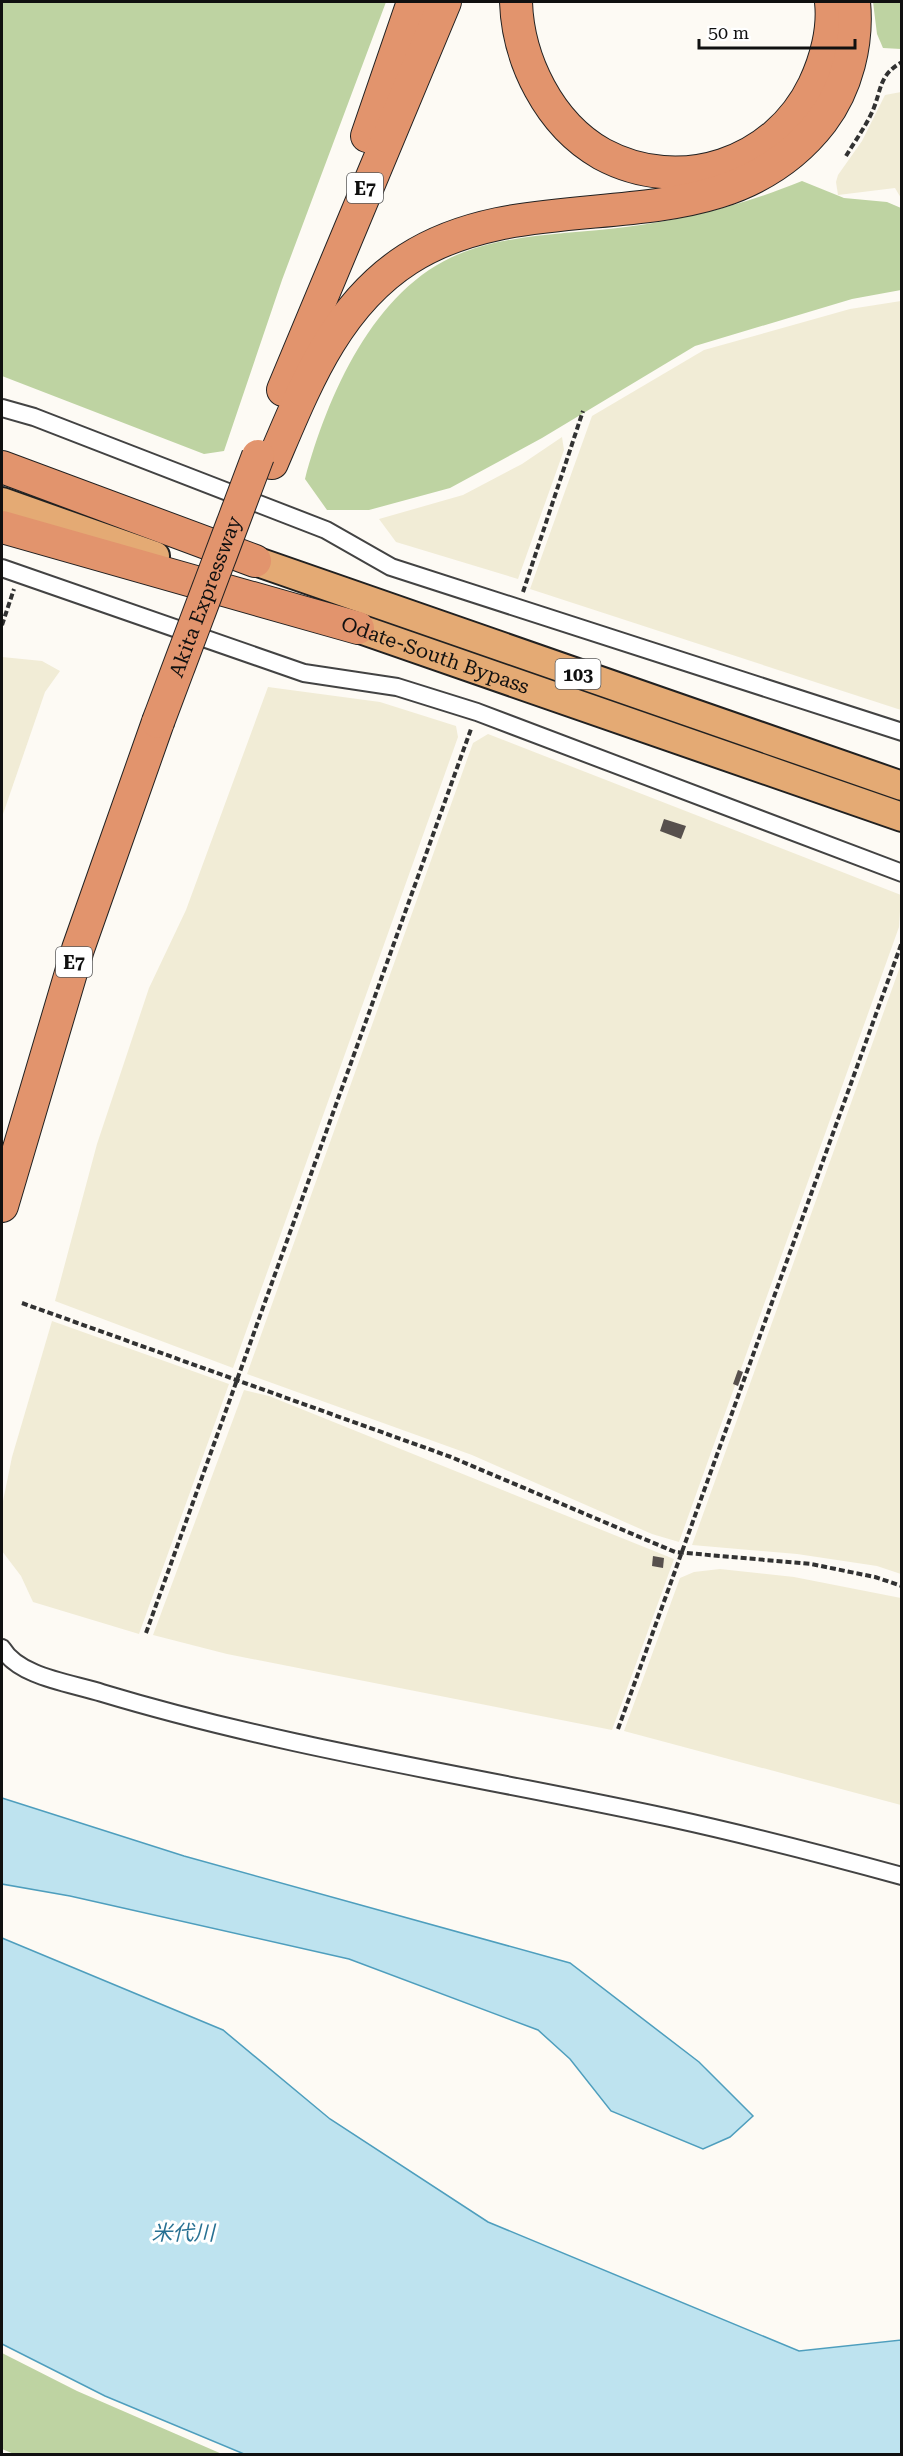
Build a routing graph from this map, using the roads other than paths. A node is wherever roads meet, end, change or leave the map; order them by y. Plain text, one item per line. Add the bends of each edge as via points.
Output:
1 (413, 2) edge
2 (445, 2) edge
3 (516, 2) edge
4 (831, 2) edge
5 (854, 2) edge
6 (288, 376) junction
7 (2, 408) edge
8 (265, 459) junction
9 (2, 467) edge
10 (2, 477) edge
11 (2, 502) edge
12 (2, 527) edge
13 (255, 561) junction
14 (2, 568) edge
15 (358, 628) junction
16 (902, 732) edge
17 (902, 786) edge
18 (902, 817) edge
19 (902, 873) edge
20 (2, 1206) edge
21 (2, 1648) edge
22 (902, 1876) edge

1 - 6 highway
2 - 6 highway, Akita Expressway / E7
3 - 4 highway via 530,68 566,123 602,153 628,164 655,171 685,172 715,169 742,159 790,123 821,71 829,40
5 - 8 highway via 853,43 840,91 811,135 787,158 755,179 718,194 501,223 437,243 408,259 374,286 337,328
6 - 8 highway, Akita Expressway / E7
7 - 16 street via 326,530 391,567
8 - 20 highway, Akita Expressway / E7, bridge via 158,722 78,949
9 - 13 highway
10 - 13 highway, Odate-South Bypass / 103
11 - 15 highway, Odate-South Bypass / 103
12 - 15 highway
13 - 17 highway, Odate-South Bypass / 103
14 - 19 street via 304,673 397,687 477,712
15 - 18 highway, Odate-South Bypass / 103
21 - 22 street via 7,1657 35,1672 147,1707 303,1746 670,1818

